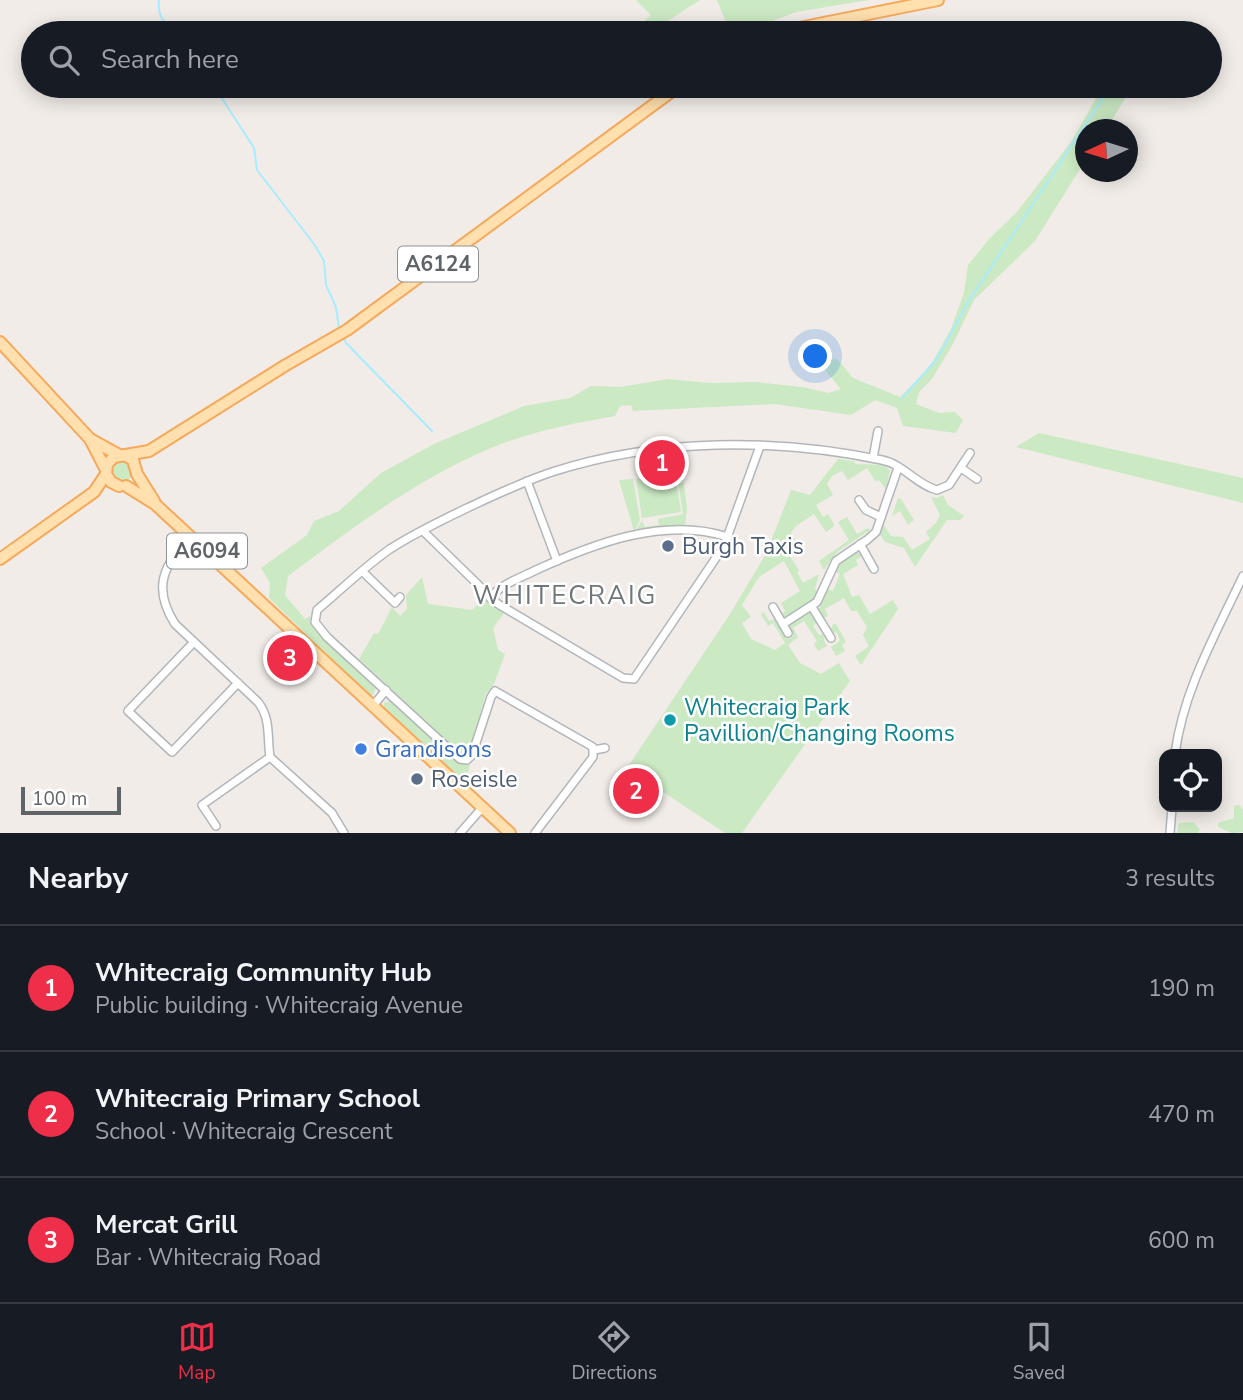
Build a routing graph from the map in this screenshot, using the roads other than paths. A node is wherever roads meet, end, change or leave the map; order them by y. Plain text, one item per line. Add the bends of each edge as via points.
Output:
1 (937, 0) edge
2 (833, 21) edge
3 (663, 98) edge
4 (0, 342) edge
5 (878, 431) dead end
6 (90, 439) junction
7 (760, 446) junction
8 (149, 451) junction
9 (971, 453) dead end
10 (122, 455) junction
11 (873, 458) junction
12 (898, 468) junction
13 (961, 468) junction
14 (106, 472) junction
15 (137, 472) junction
16 (977, 479) dead end
17 (527, 481) junction
18 (122, 486) junction
19 (94, 492) junction
20 (859, 500) dead end
21 (155, 504) junction
22 (881, 517) junction
23 (423, 531) junction
24 (191, 536) junction
25 (728, 537) junction
26 (860, 544) junction
27 (0, 559) edge
28 (557, 561) junction
29 (874, 569) dead end
30 (363, 572) junction
31 (1243, 576) edge
32 (400, 597) dead end
33 (490, 598) junction
34 (773, 607) dead end
35 (812, 607) junction
36 (783, 624) junction
37 (788, 633) dead end
38 (831, 638) dead end
39 (194, 642) junction
40 (238, 682) junction
41 (386, 690) junction
42 (372, 707) junction
43 (605, 748) dead end
44 (1176, 749) edge
45 (594, 750) junction
46 (270, 757) junction
47 (482, 808) junction
48 (1172, 812) edge
49 (216, 826) dead end
50 (344, 833) edge
51 (460, 833) edge
52 (510, 833) edge
53 (535, 833) edge
54 (1170, 833) edge

1 - 2 main road
3 - 8 main road, A6124 via 347,330
4 - 6 main road
5 - 11 street
6 - 10 main road
6 - 14 main road
7 - 11 street
7 - 17 street via 631,453
7 - 25 street
8 - 10 main road, A6124
8 - 15 main road, A6124
9 - 13 street
10 - 14 main road via 110,460
10 - 15 main road via 133,460
11 - 12 street
12 - 13 street via 937,491 946,488
12 - 22 street
13 - 16 street
14 - 18 main road via 111,482
14 - 19 main road
15 - 18 main road via 134,481
15 - 21 main road, A6094
17 - 23 street
17 - 28 street
18 - 19 main road
18 - 21 main road, A6094
19 - 27 main road
20 - 22 street via 866,510
21 - 24 main road, A6094
22 - 26 street via 876,532
23 - 30 street
23 - 33 street
24 - 39 street via 169,562 162,589 168,613
24 - 42 main road, A6094
25 - 28 street via 656,532 616,540
25 - 33 street via 638,676 629,680
26 - 29 street
26 - 35 street via 836,561 821,598
28 - 33 street via 502,587
30 - 32 street via 395,603
30 - 41 street via 317,610 315,622
31 - 44 street via 1203,659
34 - 36 street
35 - 36 street
35 - 38 street
36 - 37 street
39 - 40 street
39 - 40 street via 128,711 172,752
40 - 46 street via 264,709
41 - 42 street
41 - 45 street via 464,760 472,755 495,691
42 - 47 main road, A6094
43 - 45 street
45 - 53 street
46 - 49 street via 202,805
46 - 50 street via 332,813
47 - 51 street
47 - 52 main road, A6094
48 - 54 street

